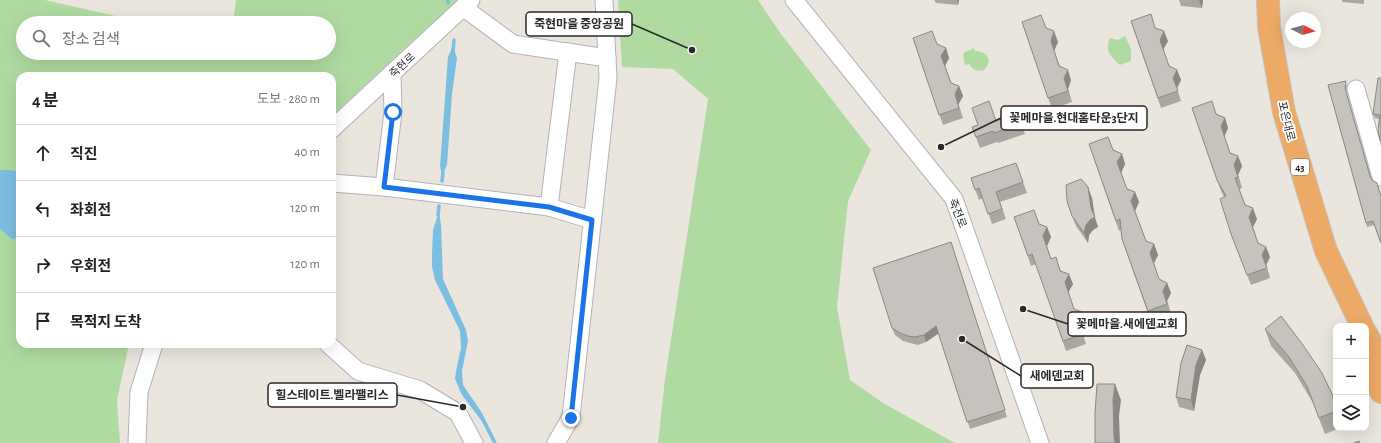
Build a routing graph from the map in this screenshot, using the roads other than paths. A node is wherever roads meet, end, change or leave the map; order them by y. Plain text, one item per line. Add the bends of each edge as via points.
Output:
1 (604, 0) edge
2 (794, 0) edge
3 (1256, 0) edge
4 (1268, 0) edge
5 (468, 4) edge
6 (568, 52) junction
7 (607, 58) junction
8 (392, 73) junction
9 (1356, 89) dead end
10 (336, 125) edge
11 (1381, 177) edge
12 (336, 183) edge
13 (384, 187) junction
14 (549, 207) junction
15 (592, 220) junction
16 (1345, 323) edge
17 (1361, 323) edge
18 (1369, 339) edge
19 (153, 348) edge
20 (332, 348) edge
21 (1381, 361) edge
22 (1369, 369) edge
23 (1381, 392) edge
24 (137, 443) edge
25 (474, 443) edge
26 (556, 443) edge
27 (1040, 443) edge

1 - 7 street
2 - 27 street, 죽전로 via 954,199
3 - 16 highway, 포은대로 / 43 via 1257,35 1272,120 1314,259
4 - 17 highway, 포은대로 / 43 via 1269,27 1284,112 1326,251
5 - 6 street via 513,44
5 - 8 street, 죽현로
6 - 7 street
6 - 14 street
7 - 15 street via 608,78
8 - 10 street, 죽현로
8 - 13 street via 393,112
9 - 11 street
12 - 13 street
13 - 14 street
14 - 15 street
15 - 26 street via 571,418
18 - 21 highway
19 - 24 street via 139,392
20 - 25 street via 358,371 420,390 458,412
22 - 23 highway

